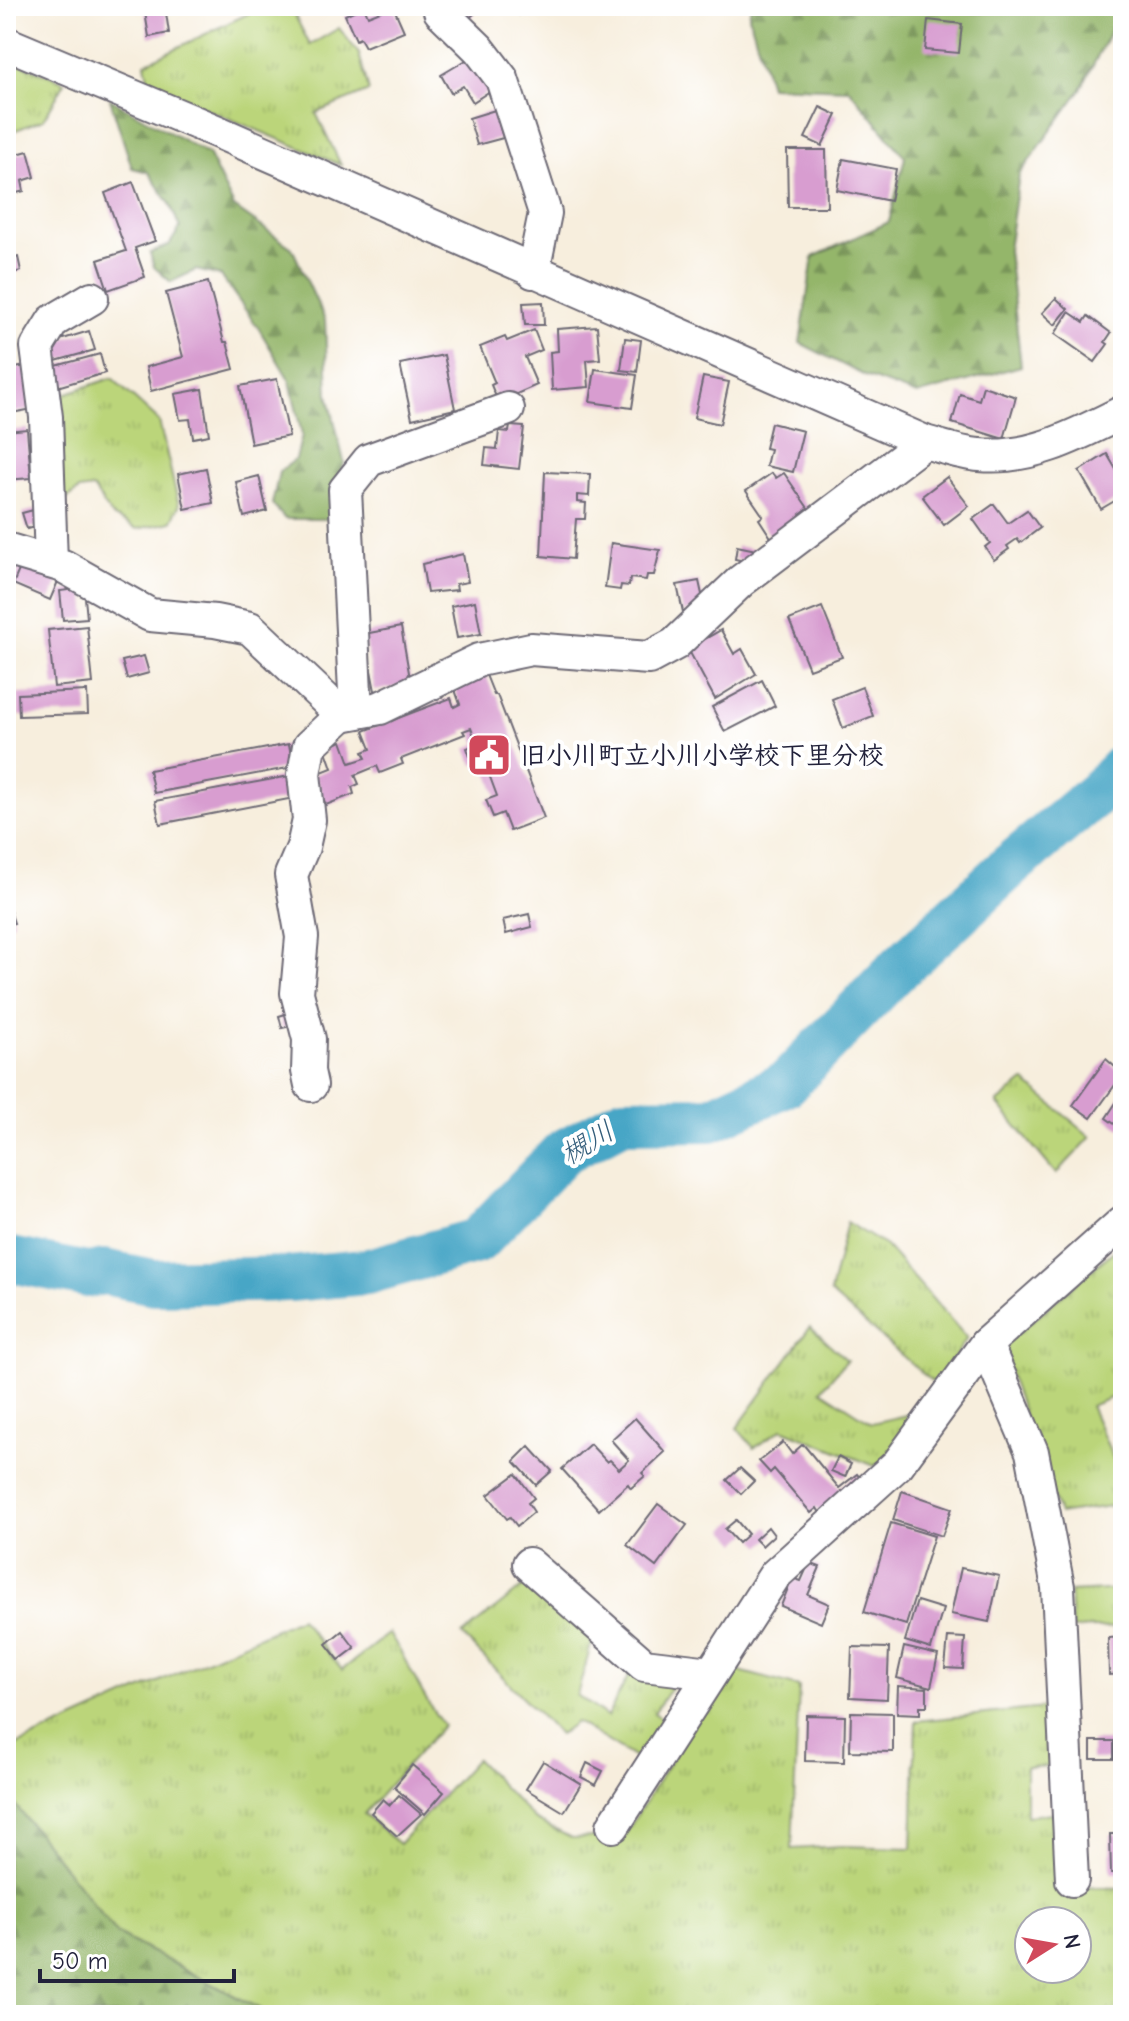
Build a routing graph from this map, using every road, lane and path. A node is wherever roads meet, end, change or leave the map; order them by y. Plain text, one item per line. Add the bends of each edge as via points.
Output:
1 (439, 6) edge
2 (6, 43) edge
3 (533, 272) junction
4 (92, 298) dead end
5 (508, 409) dead end
6 (1123, 412) edge
7 (925, 442) junction
8 (6, 549) edge
9 (51, 562) junction
10 (349, 714) junction
11 (311, 1085) dead end
12 (1123, 1222) edge
13 (986, 1344) junction
14 (529, 1564) dead end
15 (711, 1673) junction
16 (613, 1826) dead end
17 (1072, 1880) dead end

1 - 3 street via 502,79 545,213
2 - 3 street
3 - 7 street
4 - 9 street via 53,321 37,347 46,417
5 - 10 street via 369,460 345,490
6 - 7 street via 1069,440 1018,453 981,456
7 - 10 street via 741,581 675,644 649,658 531,649 479,660 380,708
8 - 9 street
9 - 10 street via 150,615 250,628
10 - 11 street via 309,746 304,774 309,820 291,875 302,937 297,993 309,1039
12 - 13 street
13 - 15 street via 898,1464 775,1575
13 - 17 street via 1032,1452 1058,1587
14 - 15 street via 644,1665
15 - 16 street

